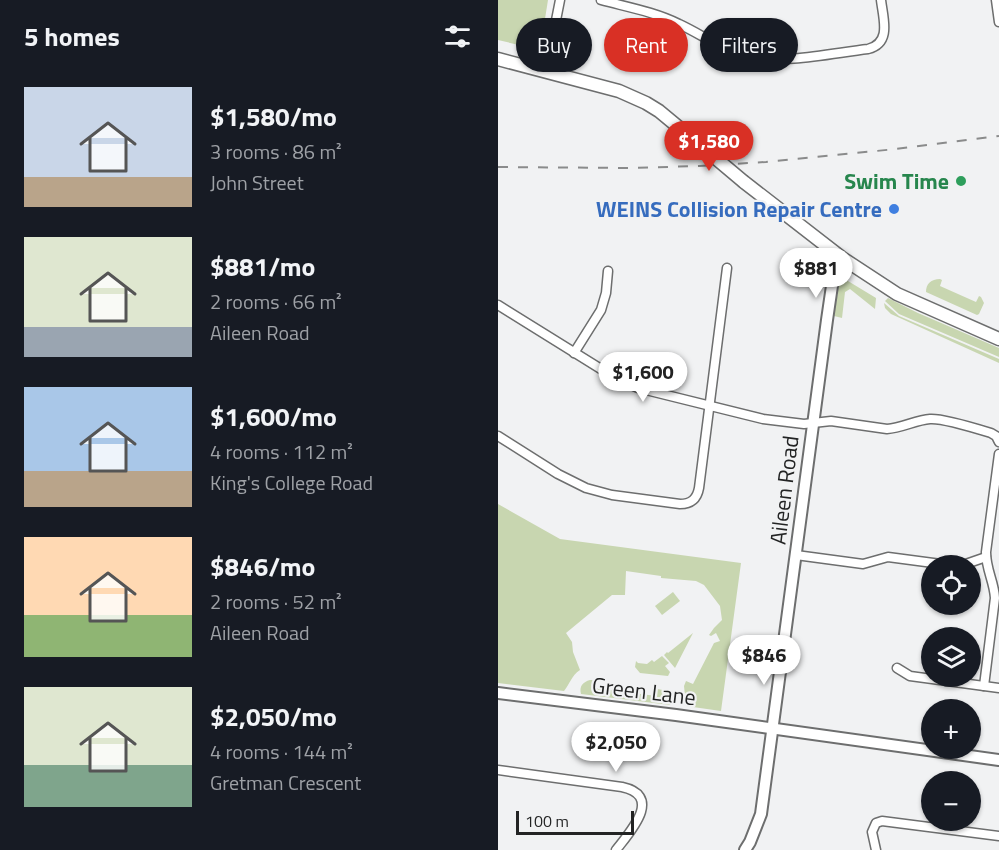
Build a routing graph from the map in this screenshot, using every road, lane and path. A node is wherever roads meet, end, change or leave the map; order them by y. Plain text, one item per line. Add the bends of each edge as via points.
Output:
1 (560, 0) edge
2 (600, 0) edge
3 (881, 0) edge
4 (996, 0) edge
5 (556, 18) edge
6 (999, 22) edge
7 (498, 59) edge
8 (516, 64) edge
9 (550, 72) edge
10 (842, 258) junction
11 (727, 268) dead end
12 (608, 271) dead end
13 (498, 305) edge
14 (999, 339) edge
15 (574, 353) junction
16 (710, 406) junction
17 (812, 423) junction
18 (498, 436) edge
19 (999, 442) edge
20 (999, 454) edge
21 (796, 555) junction
22 (986, 557) junction
23 (981, 559) edge
24 (921, 561) edge
25 (897, 668) dead end
26 (984, 686) junction
27 (999, 688) edge
28 (498, 693) edge
29 (773, 728) junction
30 (999, 759) edge
31 (498, 770) edge
32 (999, 836) edge
33 (616, 850) edge
34 (745, 850) edge
35 (876, 850) edge

1 - 5 street
2 - 3 street via 666,18 738,54 776,59 878,45 884,31
4 - 6 street
7 - 8 main road
9 - 10 main road, bridge via 602,85 659,111
10 - 14 main road via 897,294
10 - 17 street, Aileen Road via 834,272
11 - 16 street
12 - 15 street via 601,310
13 - 15 street
15 - 16 street via 638,388
16 - 17 street via 756,418
16 - 18 street via 699,491 693,500 683,504 586,488
17 - 19 street via 831,421 892,429 933,419 989,433
17 - 21 street, Aileen Road
20 - 22 street
21 - 24 street via 863,564 888,557
21 - 29 street, Aileen Road
22 - 23 street
22 - 26 street via 995,598
25 - 26 street via 910,676
26 - 27 street
28 - 29 street, Green Lane
29 - 30 street, Green Lane
29 - 34 street, Aileen Road via 761,814
31 - 33 street via 633,791 640,801 640,816
32 - 35 street via 882,821 876,823 872,832

